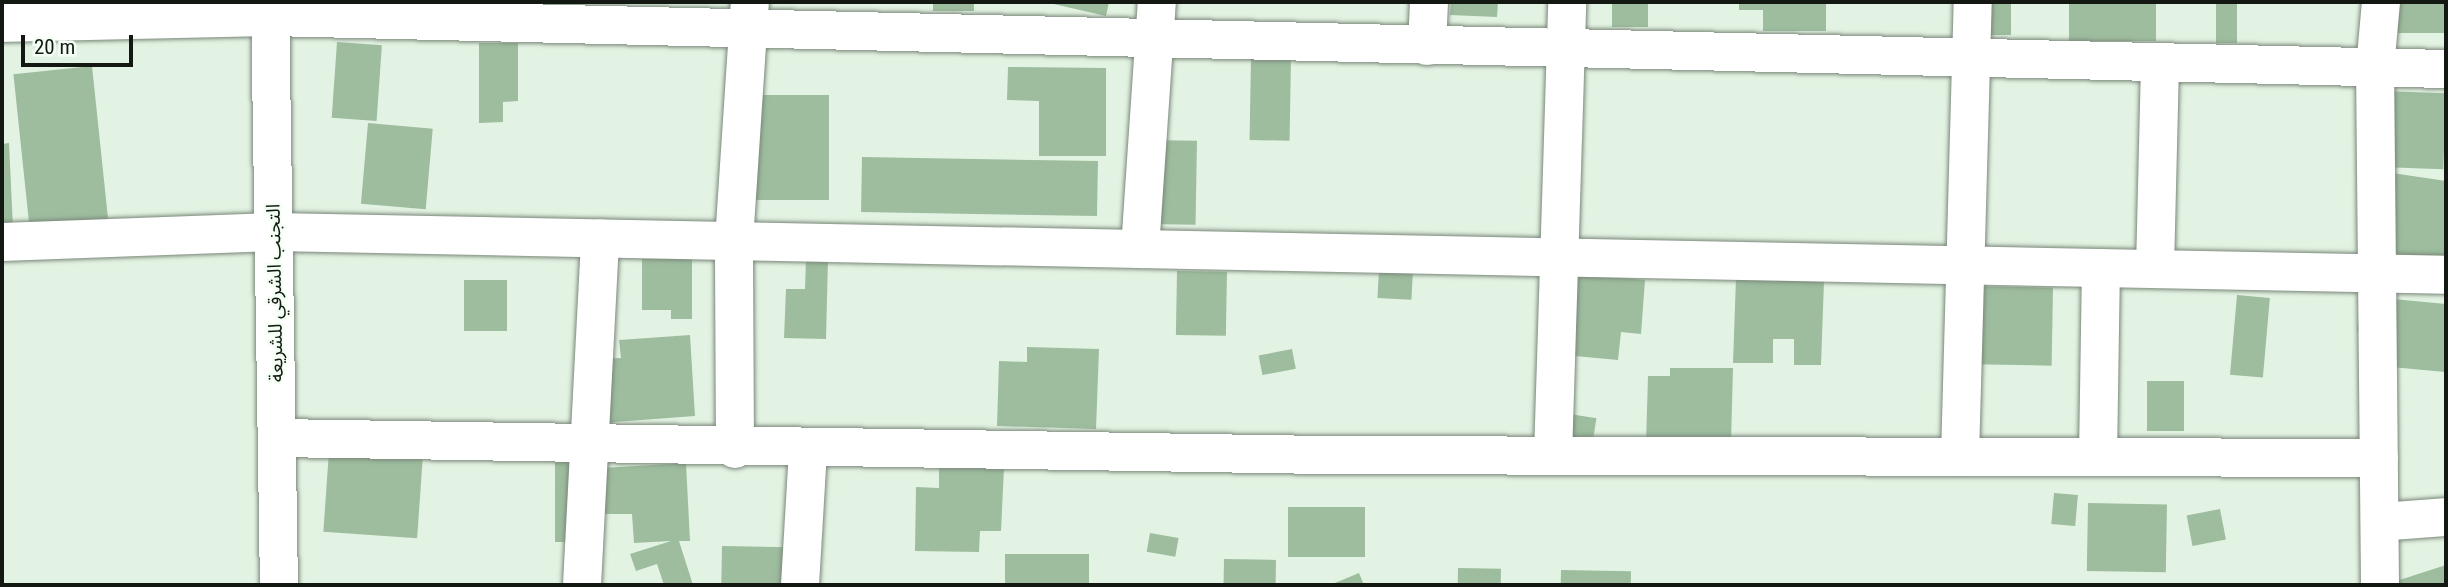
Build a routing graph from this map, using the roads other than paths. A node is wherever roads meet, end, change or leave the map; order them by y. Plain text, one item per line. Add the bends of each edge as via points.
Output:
1 (1157, 2) edge
2 (1429, 2) edge
3 (1567, 2) edge
4 (1973, 2) edge
5 (2381, 2) edge
6 (270, 10) edge
7 (750, 16) edge
8 (2, 23) edge
9 (1159, 40) junction
10 (1427, 46) junction
11 (1564, 50) junction
12 (1969, 60) junction
13 (2160, 65) junction
14 (2375, 68) junction
15 (2446, 69) edge
16 (274, 232) junction
17 (600, 239) junction
18 (734, 241) junction
19 (2, 242) edge
20 (1140, 249) junction
21 (1559, 257) junction
22 (1961, 266) junction
23 (2101, 268) junction
24 (2155, 269) junction
25 (2376, 274) junction
26 (2446, 275) edge
27 (277, 438) junction
28 (589, 446) junction
29 (735, 449) junction
30 (808, 450) junction
31 (1553, 456) junction
32 (1960, 457) junction
33 (2098, 457) junction
34 (2379, 458) junction
35 (2446, 517) edge
36 (2380, 522) junction
37 (279, 585) edge
38 (582, 585) edge
39 (800, 585) edge
40 (2380, 585) edge

1 - 9 street
2 - 10 street
3 - 11 street
4 - 12 street
5 - 14 street
6 - 7 street
6 - 8 street
6 - 16 street, التجنب الشرقي للشريعة
7 - 9 street
7 - 18 street
9 - 10 street
9 - 20 street
10 - 11 street
11 - 12 street
11 - 21 street
12 - 13 street
12 - 22 street
13 - 14 street
13 - 24 street
14 - 15 street
14 - 25 street
16 - 17 street
16 - 19 street
16 - 27 street, التجنب الشرقي للشريعة
17 - 18 street
17 - 28 street
18 - 20 street
18 - 29 street
20 - 21 street
21 - 22 street
21 - 31 street
22 - 23 street
22 - 32 street
23 - 24 street
23 - 33 street
24 - 25 street
25 - 26 street
25 - 34 street
27 - 28 street
27 - 37 street, التجنب الشرقي للشريعة
28 - 29 street
28 - 38 street
29 - 30 street
30 - 31 street
30 - 39 street
31 - 32 street
32 - 33 street
33 - 34 street
34 - 36 street
35 - 36 street
36 - 40 street

